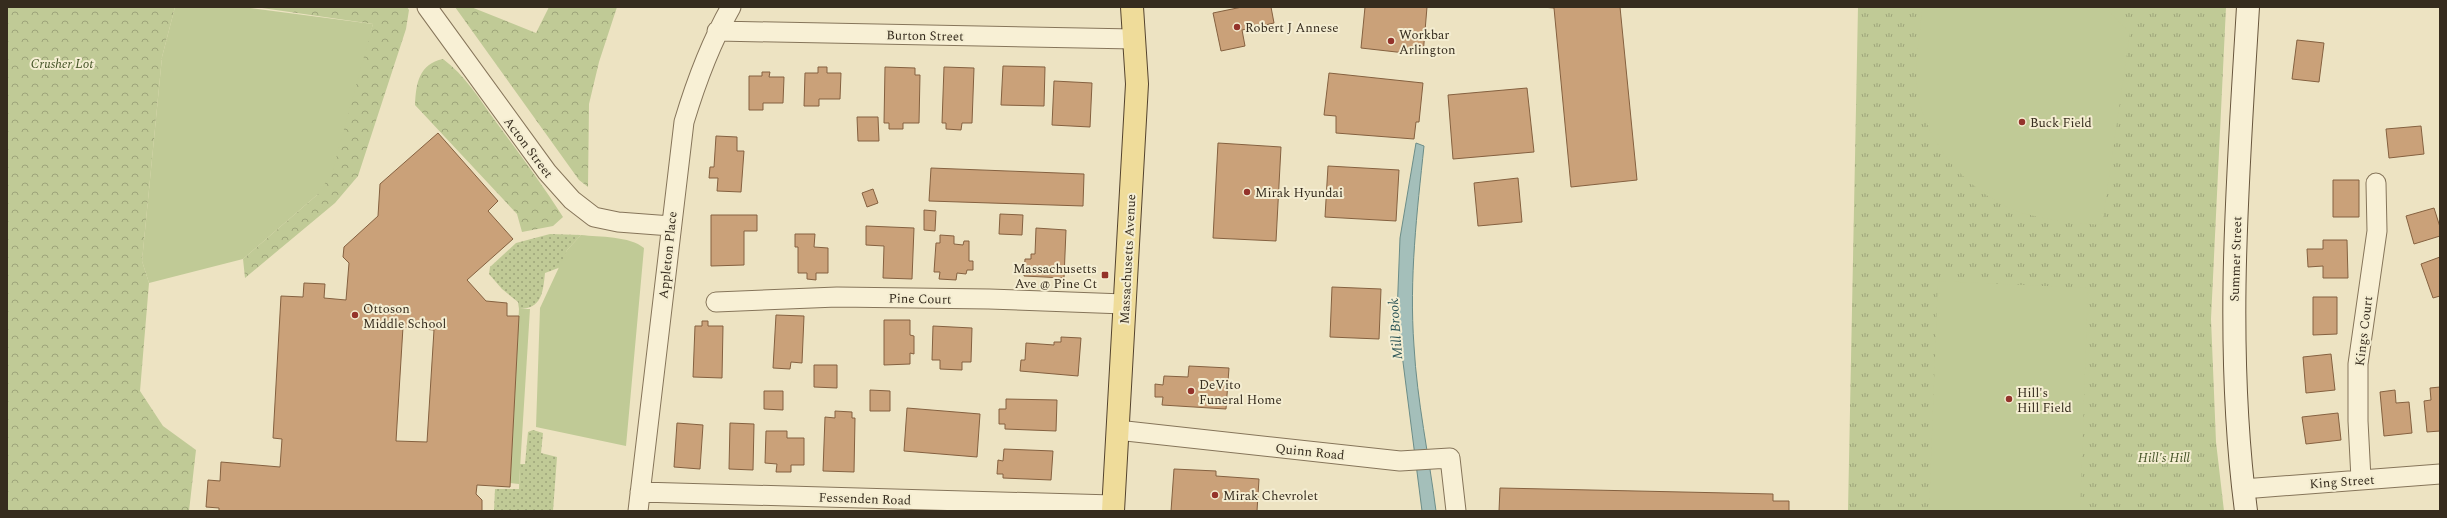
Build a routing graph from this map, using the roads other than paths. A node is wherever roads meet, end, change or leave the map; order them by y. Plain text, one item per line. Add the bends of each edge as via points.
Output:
1 (427, 7) edge
2 (731, 7) edge
3 (1132, 7) edge
4 (2248, 7) edge
5 (717, 31) junction
6 (1134, 39) junction
7 (2376, 183) dead end
8 (671, 226) junction
9 (716, 302) dead end
10 (1124, 304) junction
11 (1117, 430) junction
12 (2440, 474) edge
13 (2361, 479) junction
14 (2243, 488) junction
15 (640, 492) junction
16 (1113, 508) edge
17 (638, 511) edge
18 (1456, 511) edge
19 (2246, 511) edge

1 - 8 street, Acton Street via 547,172 572,200 594,217 623,223
2 - 5 street, Appleton Place
3 - 6 main road, Massachusetts Avenue
4 - 14 main road, Summer Street via 2237,201 2233,340 2237,438
5 - 6 street, Burton Street
5 - 8 street, Appleton Place via 697,76 684,122
6 - 10 main road, Massachusetts Avenue via 1137,84
7 - 13 street, Kings Court via 2377,231 2358,364
8 - 15 street, Appleton Place
9 - 10 street, Pine Court via 845,298 989,299
10 - 11 main road, Massachusetts Avenue
11 - 16 main road, Massachusetts Avenue
11 - 18 street, Quinn Road via 1410,461 1450,458
12 - 13 street, King Street
13 - 14 street, King Street
14 - 19 main road, Summer Street
15 - 16 street, Fessenden Road
15 - 17 street, Appleton Place

